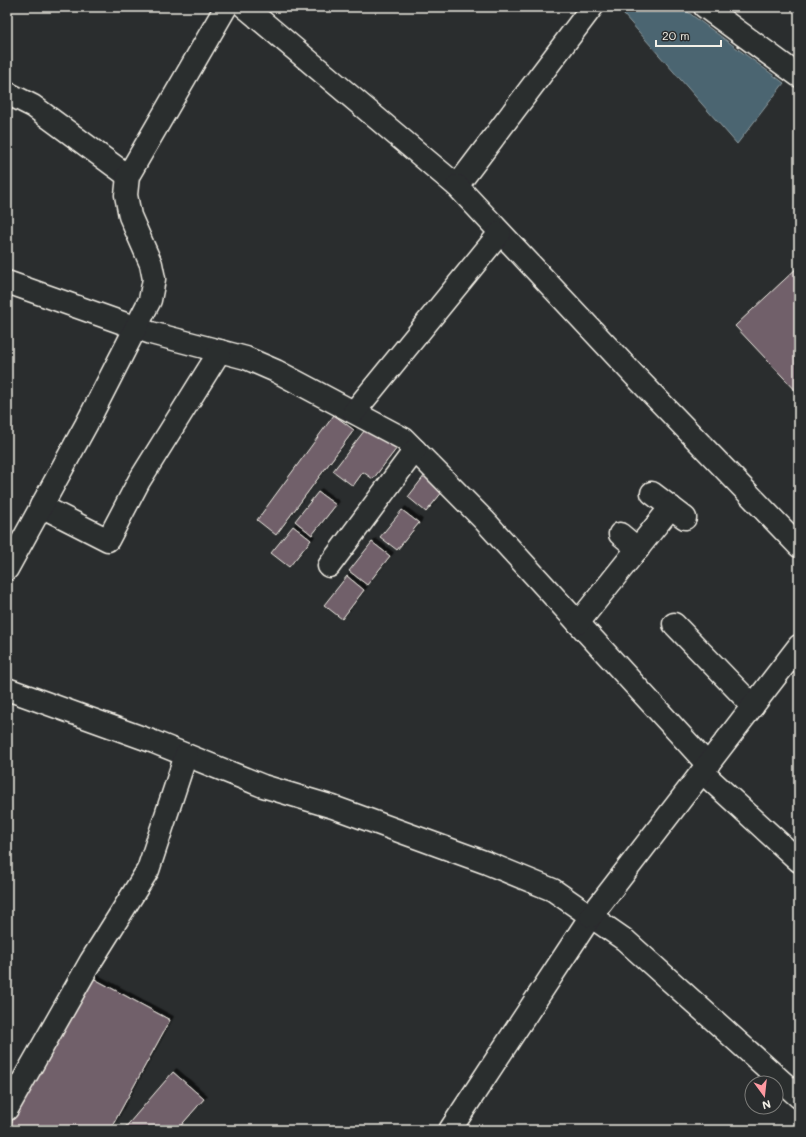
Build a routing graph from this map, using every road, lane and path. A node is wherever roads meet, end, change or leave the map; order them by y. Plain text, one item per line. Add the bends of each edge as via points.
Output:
1 (245, 7) edge
2 (592, 7) edge
3 (705, 7) edge
4 (222, 9) edge
5 (799, 76) edge
6 (7, 93) edge
7 (128, 176) junction
8 (457, 186) junction
9 (500, 233) junction
10 (7, 282) edge
11 (137, 328) junction
12 (220, 351) junction
13 (354, 412) junction
14 (416, 450) junction
15 (652, 493) dead end
16 (41, 506) junction
17 (620, 534) dead end
18 (799, 546) edge
19 (638, 549) junction
20 (329, 566) dead end
21 (7, 569) edge
22 (578, 623) junction
23 (674, 624) dead end
24 (799, 646) edge
25 (7, 689) edge
26 (753, 706) junction
27 (186, 755) junction
28 (705, 768) junction
29 (799, 862) edge
30 (591, 916) junction
31 (799, 1098) edge
32 (7, 1109) edge
33 (450, 1130) edge

1 - 8 street
2 - 8 street
3 - 5 street
4 - 7 street
6 - 7 street via 33,106
7 - 11 street via 126,195 130,216 151,264 154,279 150,300
8 - 9 street
9 - 13 street
9 - 18 street
10 - 11 street
11 - 12 street
11 - 16 street
12 - 13 street via 246,358 276,371
12 - 16 street via 139,481 108,540
13 - 14 street via 404,439
14 - 20 street
14 - 22 street
15 - 19 street via 678,513
16 - 21 street
17 - 19 street
19 - 22 street
22 - 28 street
23 - 26 street
24 - 26 street
25 - 27 street
26 - 28 street
27 - 30 street via 263,786 333,807 495,866 554,890
27 - 32 street via 148,870 91,961
28 - 29 street
28 - 30 street
30 - 31 street via 625,940
30 - 33 street

